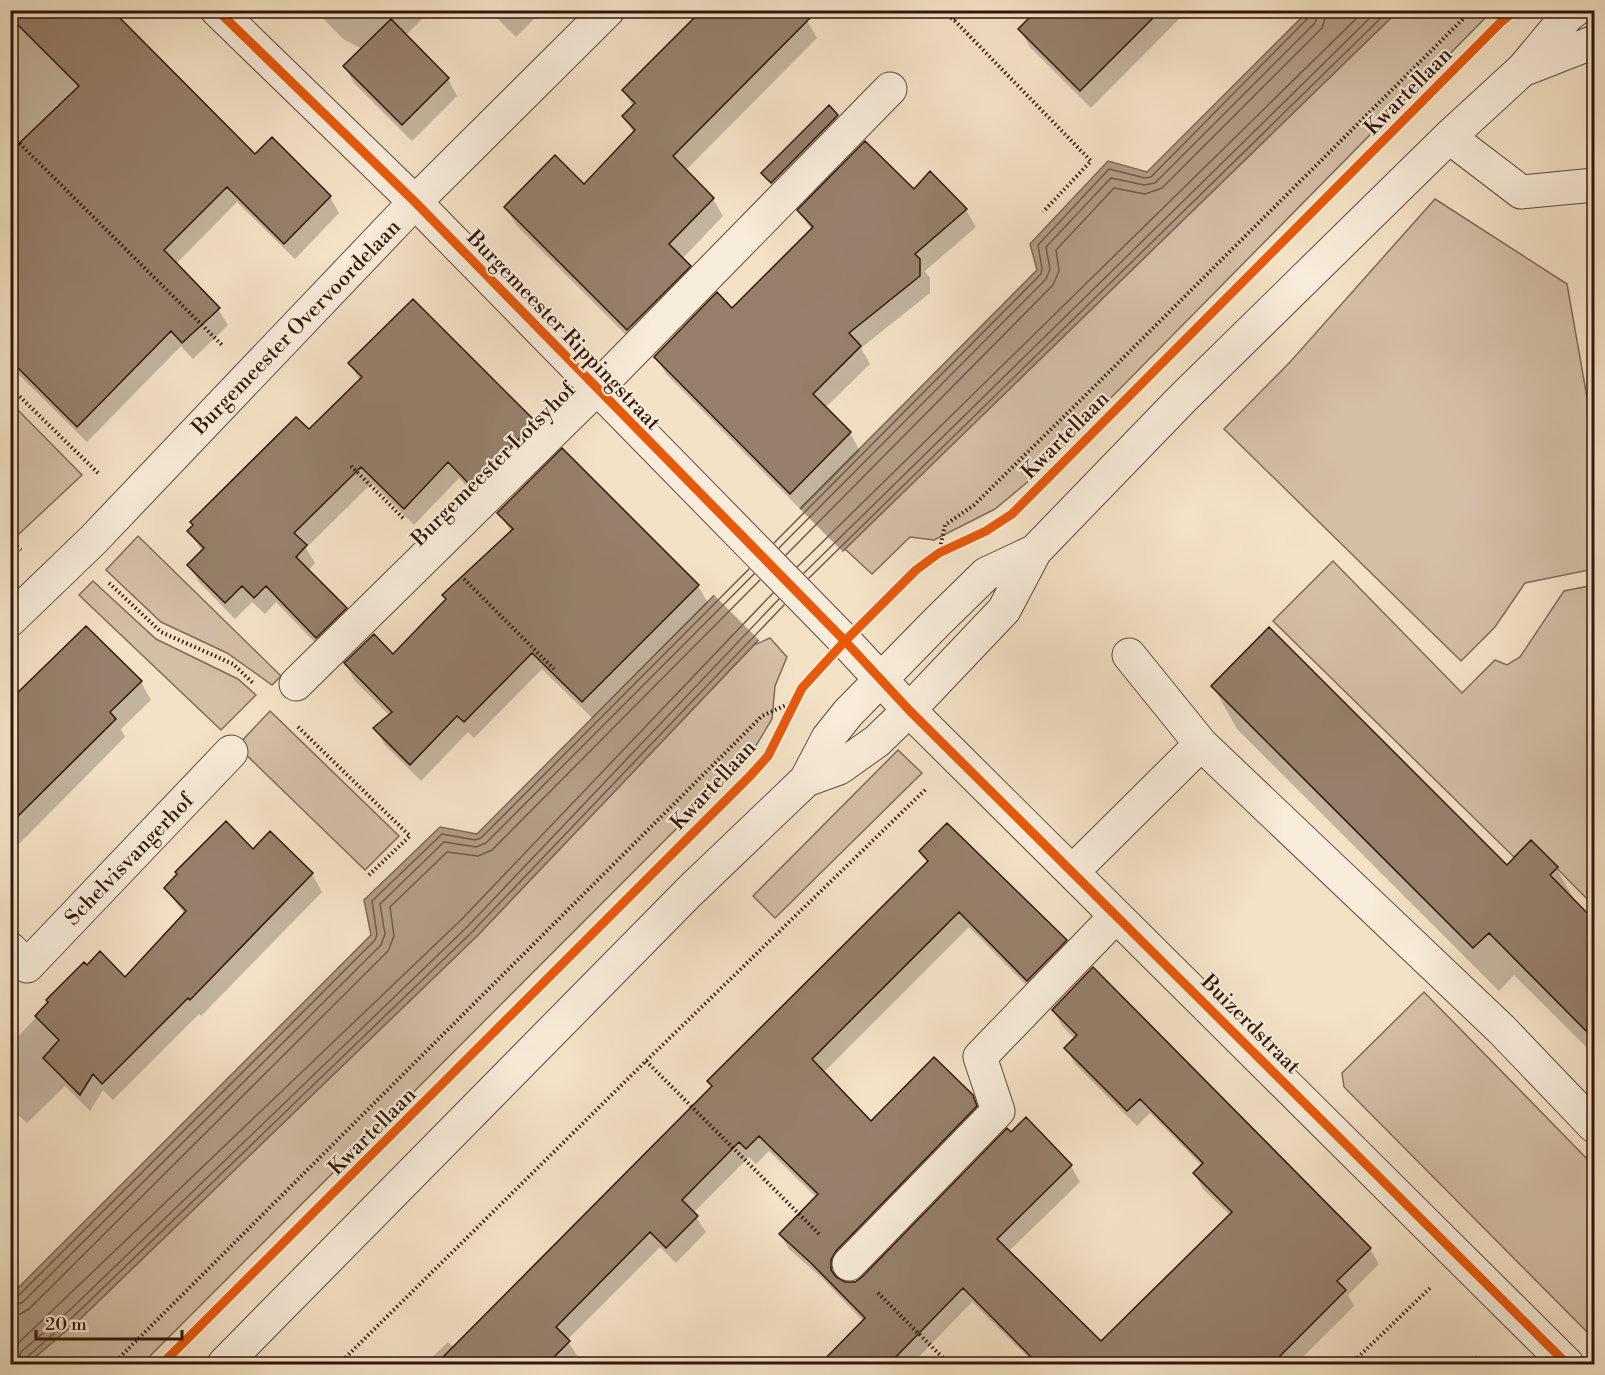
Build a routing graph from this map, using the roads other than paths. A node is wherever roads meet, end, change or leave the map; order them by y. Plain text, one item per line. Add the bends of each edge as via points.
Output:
1 (217, 10) edge
2 (609, 10) edge
3 (1575, 10) edge
4 (1594, 42) edge
5 (1523, 69) junction
6 (890, 89) dead end
7 (1449, 137) junction
8 (1594, 185) edge
9 (415, 202) junction
10 (596, 389) junction
11 (1035, 551) junction
12 (10, 620) edge
13 (1130, 655) dead end
14 (881, 679) junction
15 (296, 684) dead end
16 (909, 710) junction
17 (1201, 744) junction
18 (231, 752) dead end
19 (806, 780) junction
20 (1072, 872) junction
21 (1116, 916) junction
22 (16, 966) edge
23 (1594, 1126) edge
24 (849, 1264) road end
25 (224, 1365) edge
26 (1567, 1365) edge

1 - 9 street, Burgemeester Rippingstraat
2 - 9 street, Burgemeester Overvoordelaan
3 - 5 street
4 - 5 street
5 - 7 street
6 - 10 street, Burgemeester Lotsyhof
7 - 8 street via 1521,192
7 - 11 street via 1180,400
9 - 10 street, Burgemeester Rippingstraat
9 - 12 street, Burgemeester Overvoordelaan via 93,540
10 - 14 street, Burgemeester Rippingstraat
10 - 15 street, Burgemeester Lotsyhof
11 - 14 street via 986,574
11 - 16 street via 1004,610
13 - 17 street
14 - 16 street, Burgemeester Rippingstraat
14 - 19 street via 828,738
16 - 19 street via 877,741 839,768
16 - 20 street, Buizerdstraat
17 - 20 street
17 - 23 street via 1501,1029
18 - 22 street, Schelvisvangerhof
19 - 25 street via 680,901
20 - 21 street, Buizerdstraat
21 - 24 street via 980,1057 998,1111
21 - 26 street, Buizerdstraat

